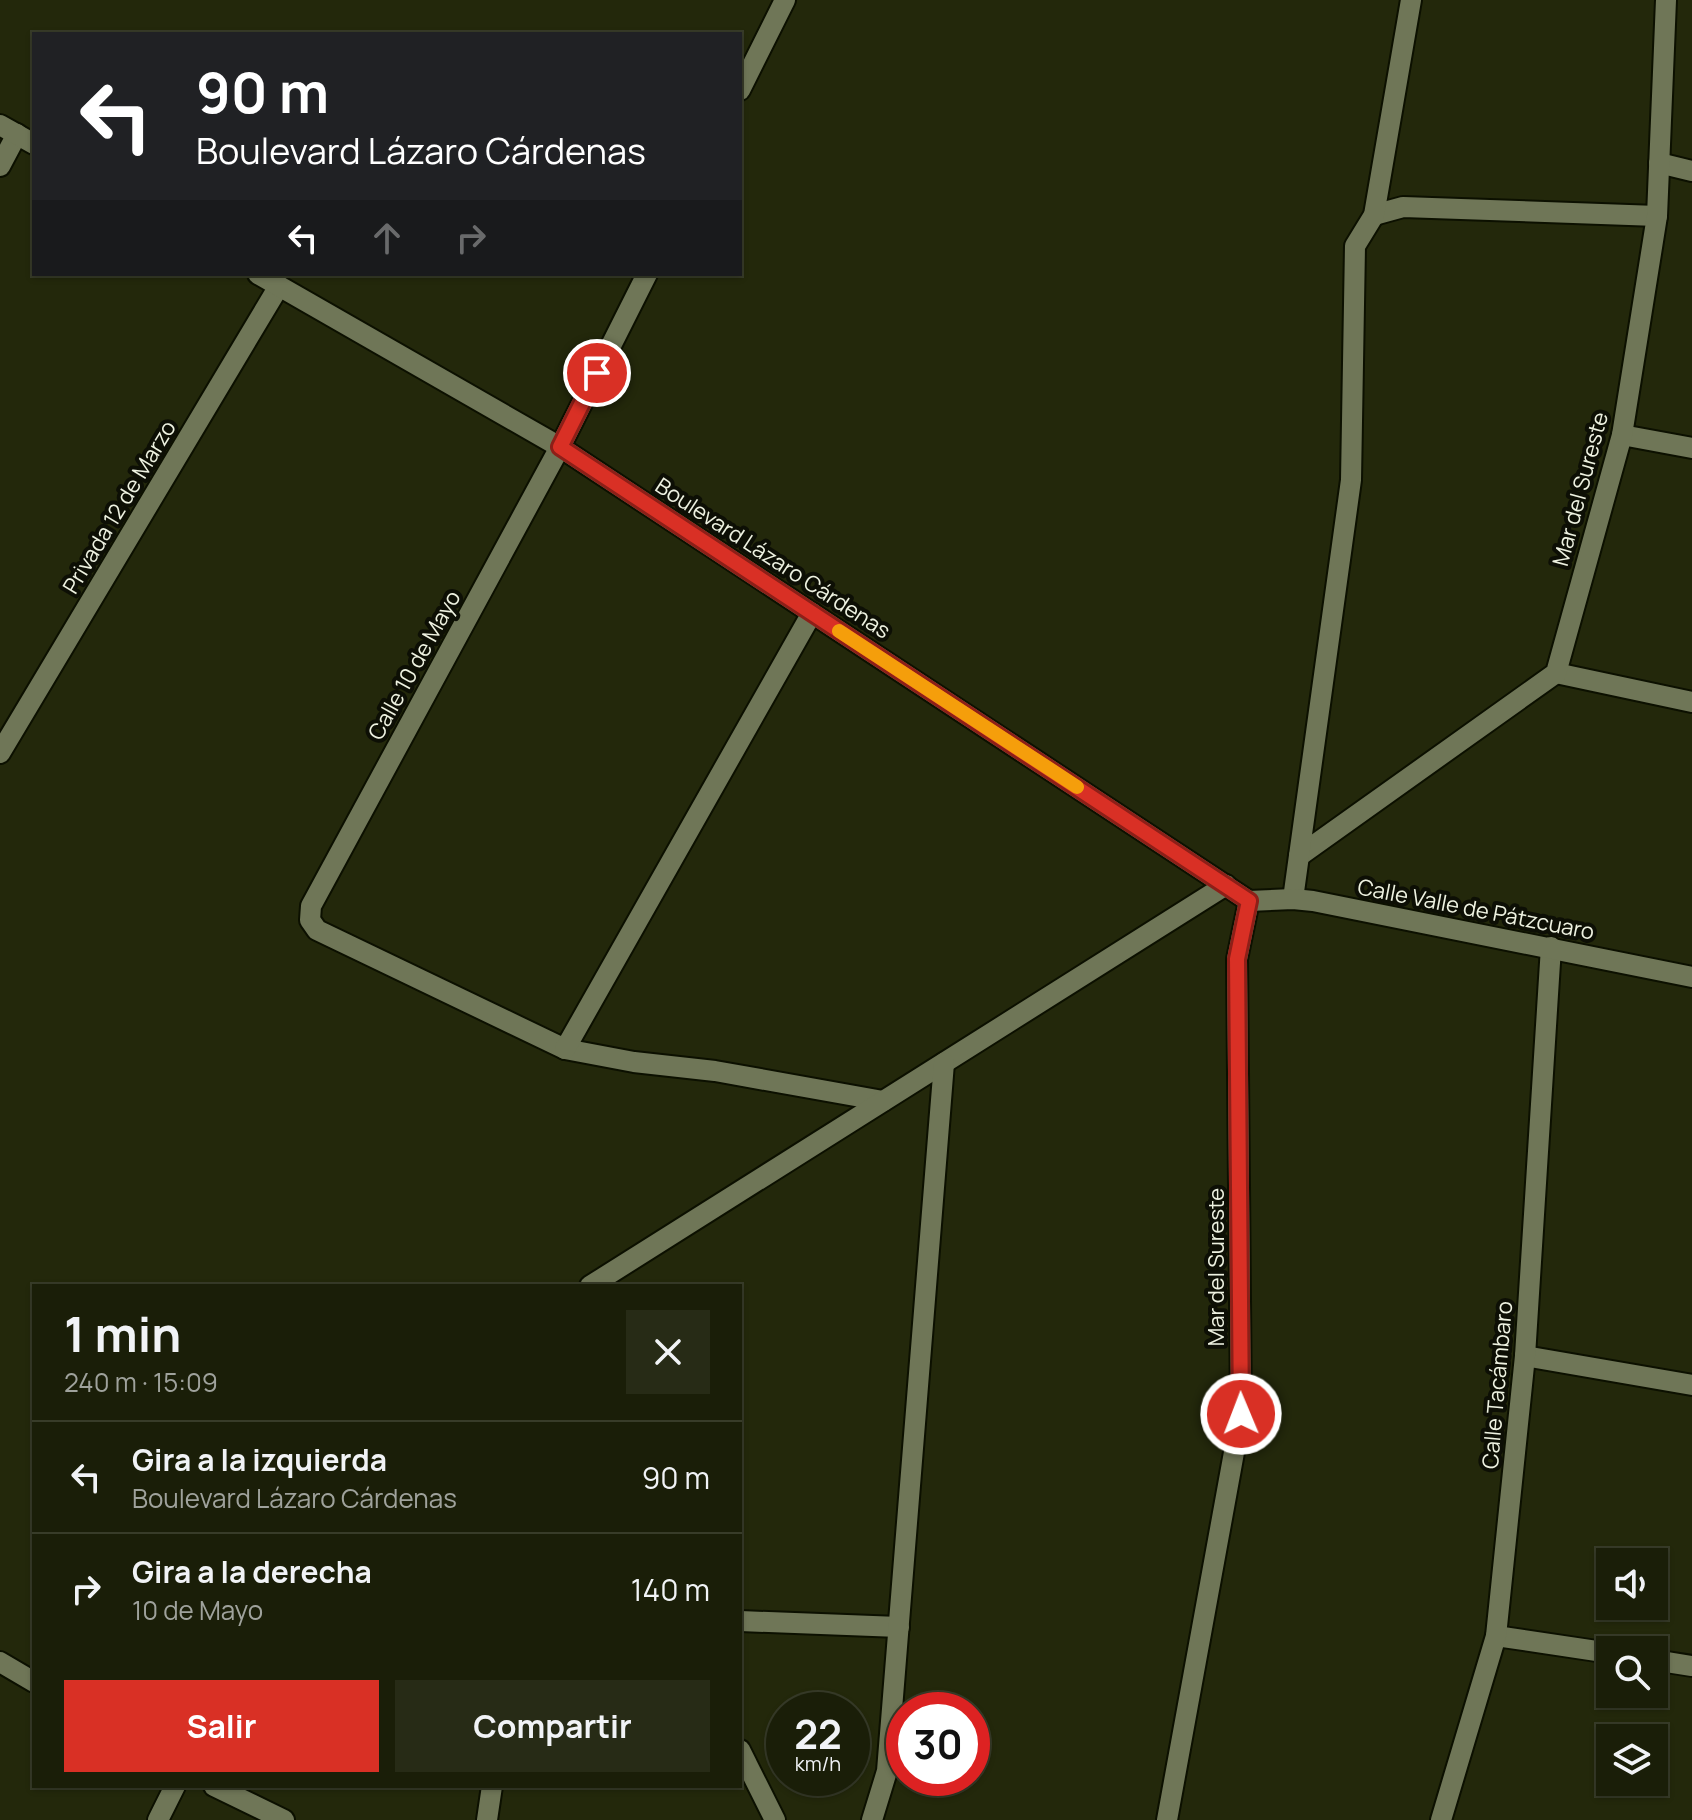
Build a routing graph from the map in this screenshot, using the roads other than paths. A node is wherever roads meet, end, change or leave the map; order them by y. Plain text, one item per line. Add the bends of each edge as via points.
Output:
1 (785, 0) edge
2 (1411, 0) edge
3 (1666, 0) edge
4 (742, 86) edge
5 (17, 134) edge
6 (1659, 163) junction
7 (0, 166) edge
8 (1692, 171) edge
9 (1374, 215) junction
10 (1657, 216) junction
11 (262, 276) edge
12 (646, 276) edge
13 (279, 286) junction
14 (1622, 435) junction
15 (560, 447) junction
16 (1692, 448) edge
17 (812, 613) junction
18 (1556, 673) junction
19 (1692, 702) edge
20 (0, 753) edge
21 (1299, 856) junction
22 (1226, 885) junction
23 (1293, 899) junction
24 (1249, 901) junction
25 (1551, 947) junction
26 (1692, 977) edge
27 (565, 1049) junction
28 (944, 1063) junction
29 (883, 1101) junction
30 (593, 1284) edge
31 (1525, 1356) junction
32 (1692, 1385) edge
33 (742, 1621) edge
34 (899, 1627) junction
35 (1496, 1636) junction
36 (1596, 1651) edge
37 (0, 1662) edge
38 (1668, 1662) edge
39 (1692, 1666) edge
40 (32, 1681) edge
41 (742, 1754) edge
42 (174, 1788) edge
43 (218, 1788) edge
44 (492, 1788) edge
45 (158, 1820) edge
46 (284, 1820) edge
47 (487, 1820) edge
48 (775, 1820) edge
49 (872, 1820) edge
50 (1167, 1820) edge
51 (1441, 1820) edge

1 - 4 street
2 - 9 street
3 - 6 street, Mar del Sureste
5 - 7 street
6 - 8 street
6 - 10 street, Mar del Sureste
9 - 10 street via 1403,207
9 - 21 street via 1355,246 1351,480
10 - 14 street, Mar del Sureste
11 - 13 street, Boulevard Lázaro Cárdenas
12 - 15 street, Calle 10 de Mayo
13 - 15 street, Boulevard Lázaro Cárdenas
13 - 20 street, Privada 12 de Marzo
14 - 16 street
14 - 18 street, Mar del Sureste
15 - 17 street, Boulevard Lázaro Cárdenas
15 - 27 street, Calle 10 de Mayo via 311,906 310,920 317,930
17 - 22 street, Boulevard Lázaro Cárdenas
17 - 27 street
18 - 19 street
18 - 21 street
21 - 23 street
22 - 24 street, Boulevard Lázaro Cárdenas
22 - 28 street
23 - 24 street, Calle Valle de Pátzcuaro
23 - 25 street, Calle Valle de Pátzcuaro
24 - 50 street, Mar del Sureste via 1237,959 1241,1414
25 - 26 street, Calle Valle de Pátzcuaro
25 - 31 street, Calle Tacámbaro
27 - 29 street
28 - 29 street
28 - 34 street
29 - 30 street
31 - 32 street
31 - 35 street, Calle Tacámbaro
33 - 34 street
34 - 49 street via 887,1771
35 - 36 street
35 - 51 street, Calle Tacámbaro
37 - 40 street
38 - 39 street
41 - 48 street
42 - 45 street
43 - 46 street
44 - 47 street

